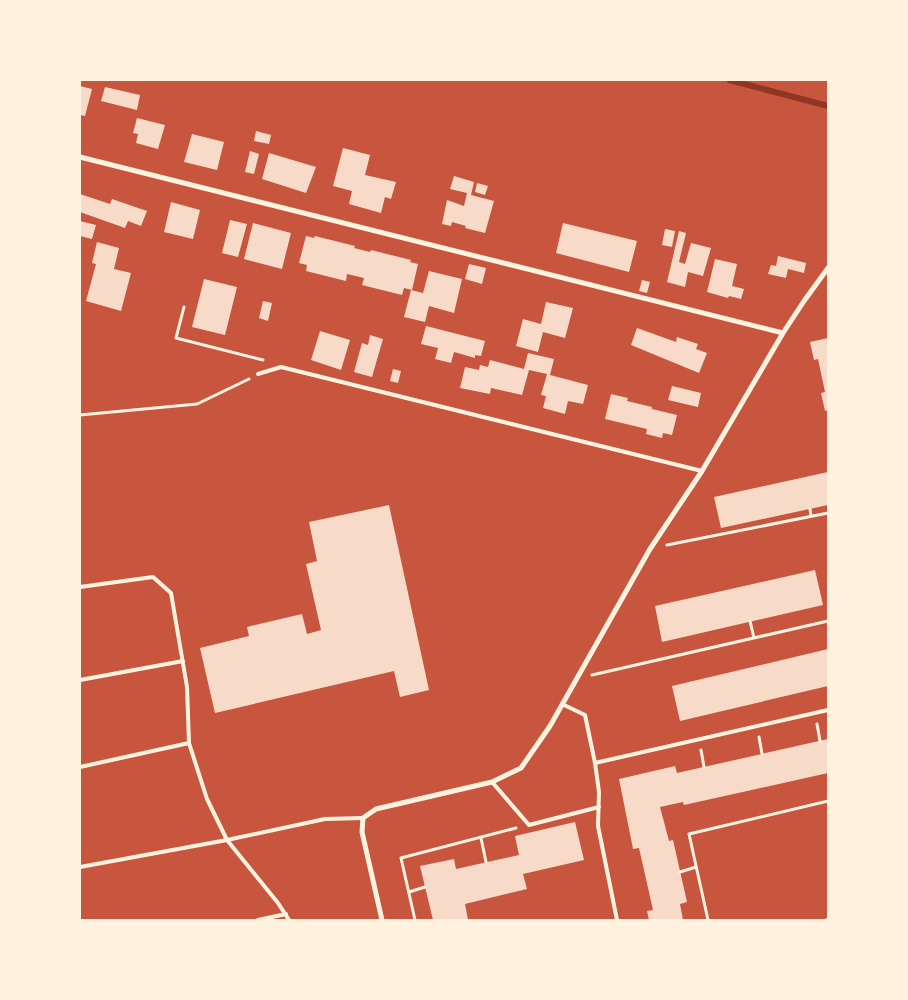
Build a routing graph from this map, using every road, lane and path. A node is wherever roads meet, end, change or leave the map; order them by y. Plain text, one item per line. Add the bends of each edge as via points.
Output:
1 (80, 158) edge
2 (828, 268) edge
3 (184, 307) dead end
4 (783, 333) junction
5 (281, 366) junction
6 (258, 374) joint
7 (80, 415) edge
8 (702, 471) junction
9 (810, 509) dead end
10 (828, 513) edge
11 (811, 516) junction
12 (751, 522) dead end
13 (753, 528) junction
14 (650, 549) junction
15 (80, 587) edge
16 (750, 621) dead end
17 (828, 621) edge
18 (754, 638) junction
19 (183, 661) junction
20 (576, 678) junction
21 (80, 680) edge
22 (562, 704) junction
23 (828, 710) edge
24 (189, 743) junction
25 (595, 763) junction
26 (80, 767) edge
27 (492, 782) junction
28 (828, 801) edge
29 (599, 807) junction
30 (364, 818) junction
31 (528, 825) junction
32 (481, 838) junction
33 (228, 840) junction
34 (486, 862) dead end
35 (80, 867) edge
36 (696, 867) junction
37 (680, 872) dead end
38 (425, 887) dead end
39 (409, 892) junction
40 (286, 914) junction
41 (258, 920) edge
42 (289, 920) edge
43 (382, 920) edge
44 (415, 920) edge
45 (617, 920) edge
46 (708, 920) edge

1 - 4 street
2 - 4 street
3 - 5 path via 176,338
4 - 8 street
5 - 6 lane
5 - 8 lane
6 - 7 path via 196,404
8 - 14 street
9 - 11 path
10 - 11 path
11 - 13 path
12 - 13 path
13 - 14 path
14 - 20 street
15 - 19 lane via 153,577 170,594
16 - 18 path
17 - 18 path
18 - 20 path
19 - 21 lane
19 - 24 lane
20 - 22 street
22 - 25 lane via 585,715
22 - 27 street via 521,768
23 - 25 lane
24 - 26 lane
24 - 33 lane via 207,799
25 - 29 lane
27 - 30 street via 376,809
27 - 31 lane
28 - 36 path via 689,834
29 - 31 lane
29 - 45 lane via 598,826
30 - 33 lane via 325,819
30 - 43 street via 362,832
31 - 32 path
32 - 34 path
32 - 39 path via 401,858
33 - 35 lane
33 - 40 lane
36 - 37 path
36 - 46 path
38 - 39 path
39 - 44 path
40 - 41 lane
40 - 42 lane

